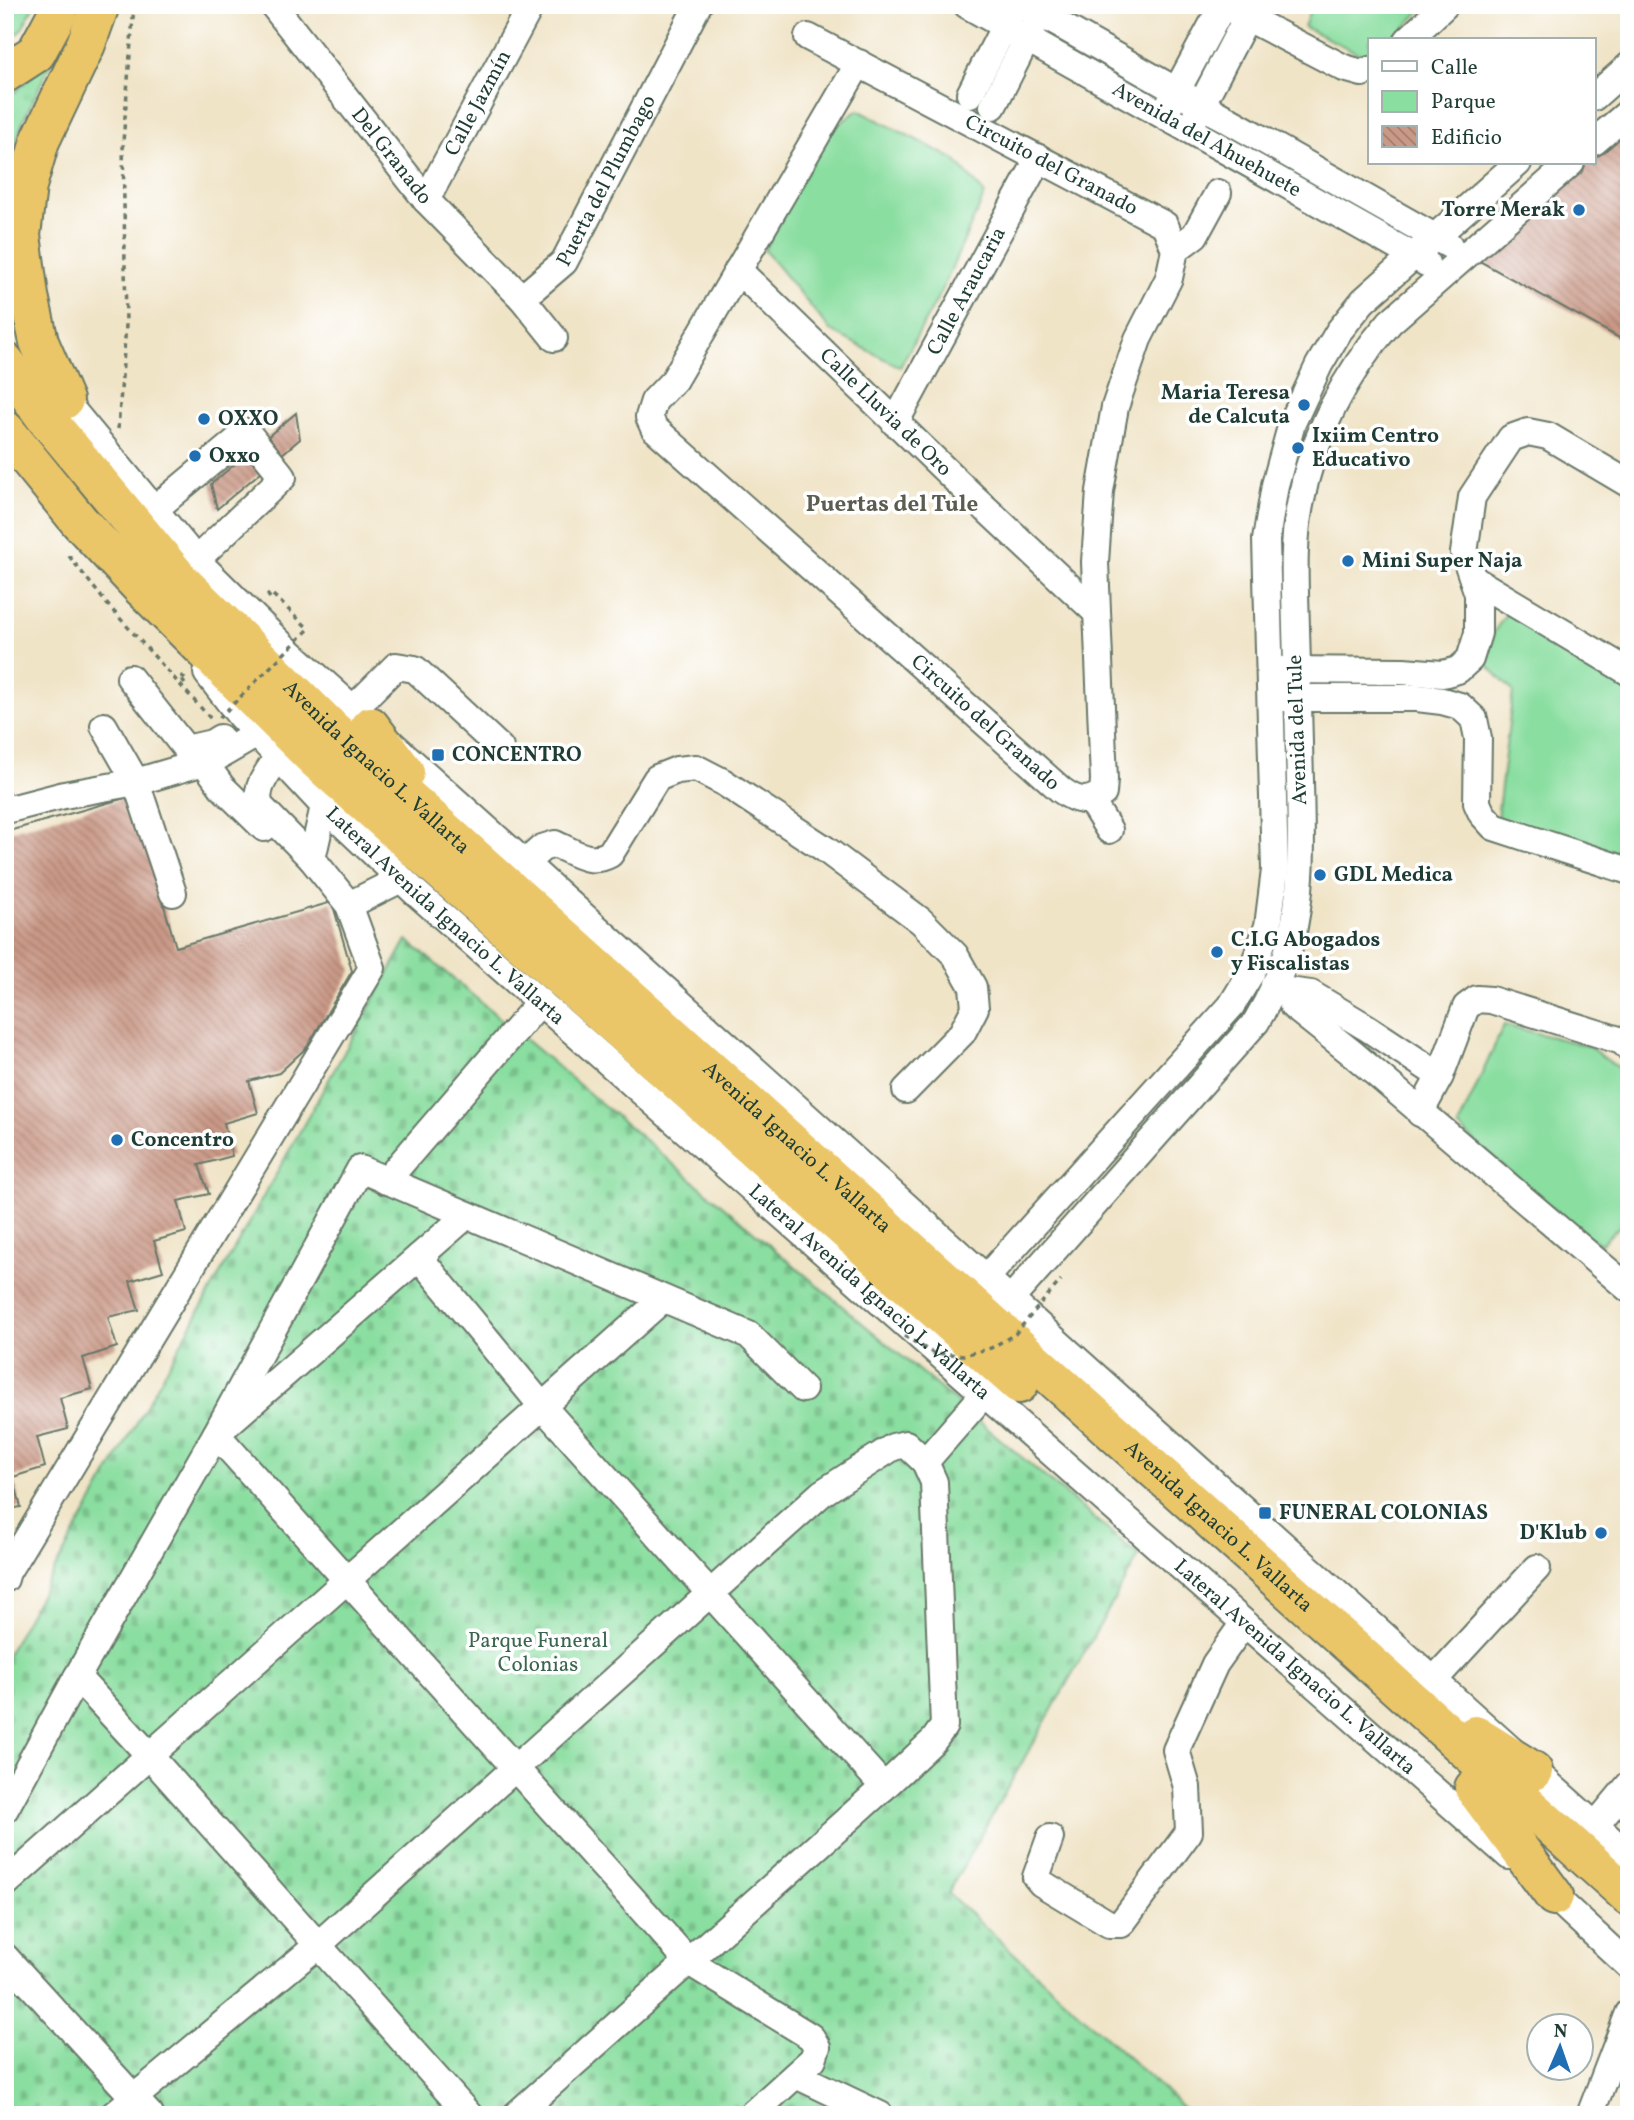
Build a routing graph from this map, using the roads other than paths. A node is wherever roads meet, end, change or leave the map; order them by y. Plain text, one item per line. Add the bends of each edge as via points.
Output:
1 (59, 5) edge
2 (100, 5) edge
3 (272, 5) edge
4 (531, 5) edge
5 (698, 5) edge
6 (967, 5) edge
7 (1223, 5) edge
8 (1445, 5) edge
9 (1033, 9) edge
10 (1009, 16) edge
11 (1247, 18) junction
12 (808, 37) dead end
13 (1410, 38) edge
14 (1027, 40) junction
15 (1196, 56) junction
16 (859, 63) junction
17 (1629, 66) edge
18 (1220, 69) junction
19 (1368, 71) edge
20 (5, 72) edge
21 (1177, 91) junction
22 (1596, 95) edge
23 (1201, 105) junction
24 (977, 109) junction
25 (1629, 112) edge
26 (1163, 116) junction
27 (1188, 129) junction
28 (1596, 140) edge
29 (1039, 158) junction
30 (1517, 164) edge
31 (1569, 164) edge
32 (1218, 193) dead end
33 (426, 200) junction
34 (1434, 237) junction
35 (1175, 250) junction
36 (1465, 254) junction
37 (1413, 255) junction
38 (738, 270) junction
39 (1445, 273) junction
40 (522, 298) junction
41 (5, 324) edge
42 (554, 338) dead end
43 (5, 362) edge
44 (64, 400) junction
45 (895, 423) junction
46 (9, 436) edge
47 (1629, 484) edge
48 (155, 509) junction
49 (188, 570) junction
50 (1473, 579) junction
51 (142, 588) junction
52 (1096, 612) junction
53 (1270, 670) junction
54 (1297, 671) junction
55 (1629, 672) edge
56 (1443, 674) junction
57 (130, 678) dead end
58 (1271, 697) junction
59 (1298, 698) junction
60 (1442, 701) junction
61 (362, 718) junction
62 (240, 724) junction
63 (104, 726) dead end
64 (500, 748) dead end
65 (278, 757) junction
66 (204, 762) junction
67 (136, 782) junction
68 (1091, 801) junction
69 (5, 806) edge
70 (324, 806) junction
71 (1109, 830) dead end
72 (459, 844) junction
73 (310, 864) junction
74 (524, 864) junction
75 (1629, 871) edge
76 (401, 879) junction
77 (376, 892) junction
78 (173, 893) dead end
79 (349, 905) junction
80 (1251, 972) junction
81 (1282, 989) junction
82 (540, 1002) junction
83 (1353, 1019) junction
84 (1338, 1042) junction
85 (1629, 1048) edge
86 (1404, 1053) junction
87 (1440, 1076) junction
88 (1386, 1083) junction
89 (906, 1090) dead end
90 (1420, 1113) junction
91 (386, 1181) junction
92 (467, 1216) junction
93 (419, 1257) junction
94 (985, 1279) junction
95 (1629, 1289) edge
96 (663, 1299) junction
97 (1009, 1301) junction
98 (978, 1388) junction
99 (803, 1389) dead end
100 (542, 1406) junction
101 (216, 1434) junction
102 (919, 1456) junction
103 (1537, 1568) dead end
104 (5, 1579) edge
105 (346, 1580) junction
106 (710, 1594) junction
107 (1244, 1623) junction
108 (77, 1677) junction
109 (1433, 1681) junction
110 (1393, 1685) junction
111 (149, 1755) junction
112 (515, 1768) junction
113 (1533, 1771) junction
114 (1629, 1786) edge
115 (884, 1787) junction
116 (1474, 1787) junction
117 (5, 1809) edge
118 (1595, 1826) junction
119 (1050, 1838) dead end
120 (1629, 1856) edge
121 (5, 1884) edge
122 (1554, 1896) junction
123 (1629, 1896) edge
124 (1629, 1926) edge
125 (318, 1945) junction
126 (5, 1957) edge
127 (688, 1961) junction
128 (1629, 1966) edge
129 (1629, 2012) edge
130 (796, 2075) junction
131 (142, 2106) edge
132 (113, 2115) edge
133 (469, 2115) edge
134 (516, 2115) edge
135 (751, 2115) edge
136 (880, 2115) edge
137 (1590, 2115) edge

1 - 20 highway via 36,53
2 - 44 highway via 40,141 27,186 22,236 39,342
3 - 33 street, Del Granado
4 - 33 street, Calle Jazmín
5 - 40 street, Puerta del Plumbago via 564,262
6 - 10 street, Avenida del Ahuehuete
7 - 11 street
7 - 15 street
8 - 13 street
9 - 14 street
9 - 21 street, Avenida del Ahuehuete
10 - 14 street, Avenida del Ahuehuete
10 - 24 street
11 - 18 street
11 - 19 street via 1344,68
12 - 16 street, Circuito del Granado
14 - 24 street
14 - 26 street, Avenida del Ahuehuete
15 - 18 street
15 - 21 street
16 - 24 street, Circuito del Granado
16 - 38 street, Circuito del Granado
17 - 22 street
18 - 23 street
21 - 23 street, Avenida del Ahuehuete
21 - 26 street
23 - 27 street
23 - 34 street, Avenida del Ahuehuete
24 - 29 street, Circuito del Granado
25 - 28 street
26 - 27 street, Avenida del Ahuehuete
27 - 37 street, Avenida del Ahuehuete
29 - 35 street, Circuito del Granado via 1165,225
29 - 45 street, Calle Araucaria
30 - 34 street, Avenida del Tule
31 - 36 street, Avenida del Tule
32 - 35 street via 1195,235
33 - 40 street, Del Granado
34 - 36 street, Avenida del Ahuehuete
34 - 37 street, Avenida del Tule
35 - 52 street via 1170,278 1138,339 1115,407 1100,491
36 - 39 street, Avenida del Tule
37 - 39 street, Avenida del Ahuehuete
37 - 53 street, Avenida del Tule via 1363,301 1339,331 1292,423 1266,540
38 - 45 street, Calle Lluvia de Oro
38 - 68 street, Circuito del Granado via 674,380 654,401 649,417 654,428 1060,790 1074,800
39 - 54 street, Avenida del Tule via 1365,351 1344,383 1317,442 1300,505 1294,560
40 - 42 street
41 - 44 highway
43 - 49 highway, Avenida Ignacio L. Vallarta via 45,417
44 - 48 street, Avenida Ignacio L. Vallarta
45 - 52 street, Calle Lluvia de Oro
46 - 51 highway, Avenida Ignacio L. Vallarta
47 - 50 street via 1548,436 1528,432 1511,438 1472,497 1464,553
48 - 49 street, Avenida Ignacio L. Vallarta
48 - 49 street via 247,432 283,477
49 - 61 street, Avenida Ignacio L. Vallarta via 282,645
49 - 72 highway, Avenida Ignacio L. Vallarta via 334,731
50 - 55 street
50 - 56 street via 1478,594 1478,633 1470,659 1458,670
51 - 62 street, Lateral Avenida Ignacio L. Vallarta
51 - 116 highway, Avenida Ignacio L. Vallarta via 316,760
52 - 68 street via 1104,780 1103,793
53 - 54 street
53 - 58 street, Avenida del Tule
54 - 56 street
54 - 59 street, Avenida del Tule
56 - 60 street
57 - 62 street via 186,749 212,743
58 - 59 street
58 - 80 street, Avenida del Tule via 1275,870 1268,926
59 - 60 street
59 - 81 street, Avenida del Tule via 1299,889
60 - 75 street via 1460,706 1474,719 1477,803 1494,827
61 - 64 street via 396,666 406,666 415,669
61 - 72 highway
61 - 74 street
62 - 65 street, Lateral Avenida Ignacio L. Vallarta
62 - 66 street via 214,759
63 - 67 street
65 - 70 street, Lateral Avenida Ignacio L. Vallarta
65 - 73 street via 257,797
66 - 67 street
66 - 73 street via 256,820
67 - 69 street via 10,809
67 - 78 street
68 - 71 street
70 - 73 street
70 - 76 street, Lateral Avenida Ignacio L. Vallarta
72 - 110 highway, Avenida Ignacio L. Vallarta
73 - 77 street via 353,891
73 - 79 street
74 - 89 street via 555,844 593,860 610,855 657,778 677,769 696,768 723,782 846,865 921,921 955,955 974,987 975,1008 962,1033
74 - 94 street
76 - 77 street
76 - 82 street, Lateral Avenida Ignacio L. Vallarta
77 - 79 street
79 - 104 street via 372,968
80 - 81 street
80 - 94 street, Avenida del Tule via 1231,1006
81 - 83 street via 1311,994
81 - 84 street via 1293,1006
81 - 97 street, Avenida del Tule
82 - 91 street
82 - 98 street, Lateral Avenida Ignacio L. Vallarta
83 - 84 street
83 - 86 street
84 - 88 street
85 - 87 street via 1622,1041 1477,999 1466,1007
86 - 87 street
86 - 88 street
87 - 90 street
88 - 90 street
90 - 95 street
91 - 92 street
91 - 101 street via 360,1169
92 - 93 street
92 - 96 street
93 - 100 street
93 - 101 street
94 - 97 street
96 - 99 street via 749,1335
96 - 100 street
97 - 109 street
98 - 102 street
98 - 107 street, Lateral Avenida Ignacio L. Vallarta
100 - 105 street
100 - 106 street
101 - 105 street
101 - 108 street
102 - 106 street via 906,1444 893,1447 822,1493
102 - 115 street via 934,1482 944,1726
103 - 109 street
105 - 111 street
105 - 112 street
106 - 112 street
106 - 115 street
107 - 119 street via 1215,1664 1176,1750 1186,1787 1189,1832 1121,1924 1109,1924 1036,1877
107 - 122 street, Lateral Avenida Ignacio L. Vallarta
108 - 111 street
108 - 117 street
109 - 113 street
110 - 113 highway
110 - 123 highway, Avenida Ignacio L. Vallarta
111 - 121 street
111 - 125 street
112 - 125 street
112 - 127 street
113 - 118 street
114 - 118 street
115 - 127 street
116 - 122 highway
116 - 124 highway, Avenida Ignacio L. Vallarta
118 - 120 street
122 - 128 street, Lateral Avenida Ignacio L. Vallarta
125 - 131 street
125 - 133 street
126 - 131 street
127 - 130 street via 811,2037 817,2047 813,2059
127 - 134 street
129 - 137 street
130 - 135 street
130 - 136 street
131 - 132 street

